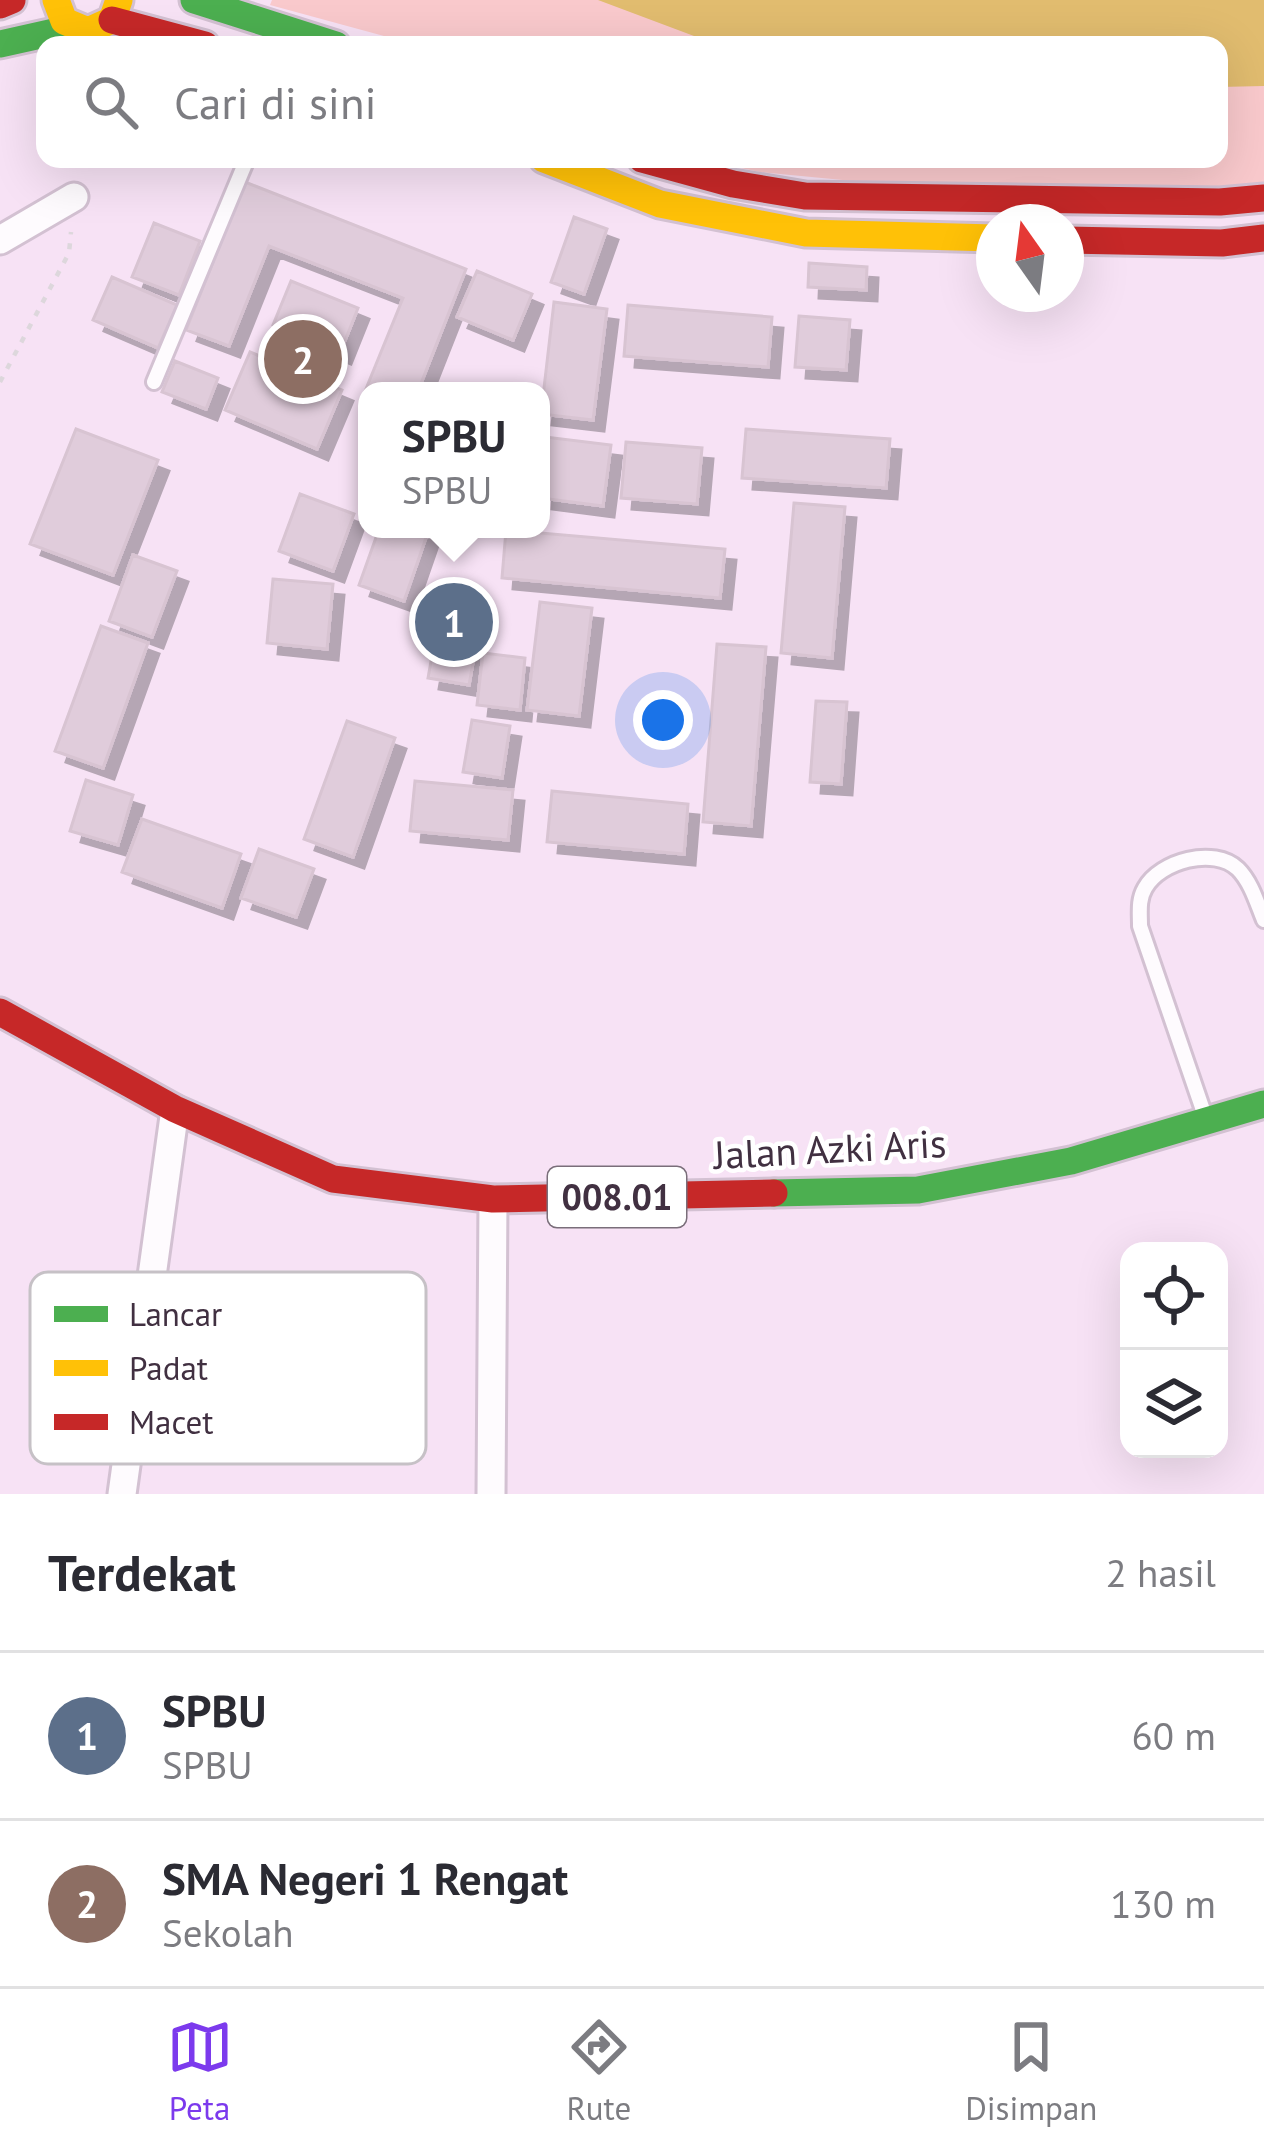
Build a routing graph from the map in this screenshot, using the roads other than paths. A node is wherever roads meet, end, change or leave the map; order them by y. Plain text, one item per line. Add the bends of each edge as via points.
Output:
1 (11, 0) edge
2 (56, 0) edge
3 (209, 2) edge
4 (0, 5) edge
5 (116, 10) edge
6 (72, 28) junction
7 (182, 36) edge
8 (309, 36) edge
9 (0, 44) edge
10 (243, 168) edge
11 (567, 168) edge
12 (675, 168) edge
13 (74, 196) road end
14 (1264, 198) edge
15 (976, 238) edge
16 (1264, 238) edge
17 (0, 240) edge
18 (1084, 240) edge
19 (154, 382) dead end
20 (1264, 920) edge
21 (0, 1012) edge
22 (1264, 1104) edge
23 (175, 1109) junction
24 (1206, 1121) junction
25 (493, 1199) junction
26 (153, 1272) edge
27 (126, 1464) edge
28 (122, 1494) edge
29 (491, 1494) edge

1 - 4 main road
2 - 6 main road
3 - 8 main road
5 - 6 main road via 93,32
5 - 7 main road
6 - 9 main road
10 - 19 lane
11 - 15 main road via 660,204 806,233
12 - 14 main road via 805,196
13 - 17 street
16 - 18 main road
20 - 24 lane via 1251,887 1218,856 1196,857 1147,882 1139,901 1140,926
21 - 23 main road, Jalan Azki Aris / 008.01
22 - 24 main road, Jalan Azki Aris / 008.01
23 - 25 main road, Jalan Azki Aris / 008.01 via 333,1180
23 - 26 street
24 - 25 main road, Jalan Azki Aris / 008.01 via 1070,1161 918,1190
25 - 29 street
27 - 28 street

